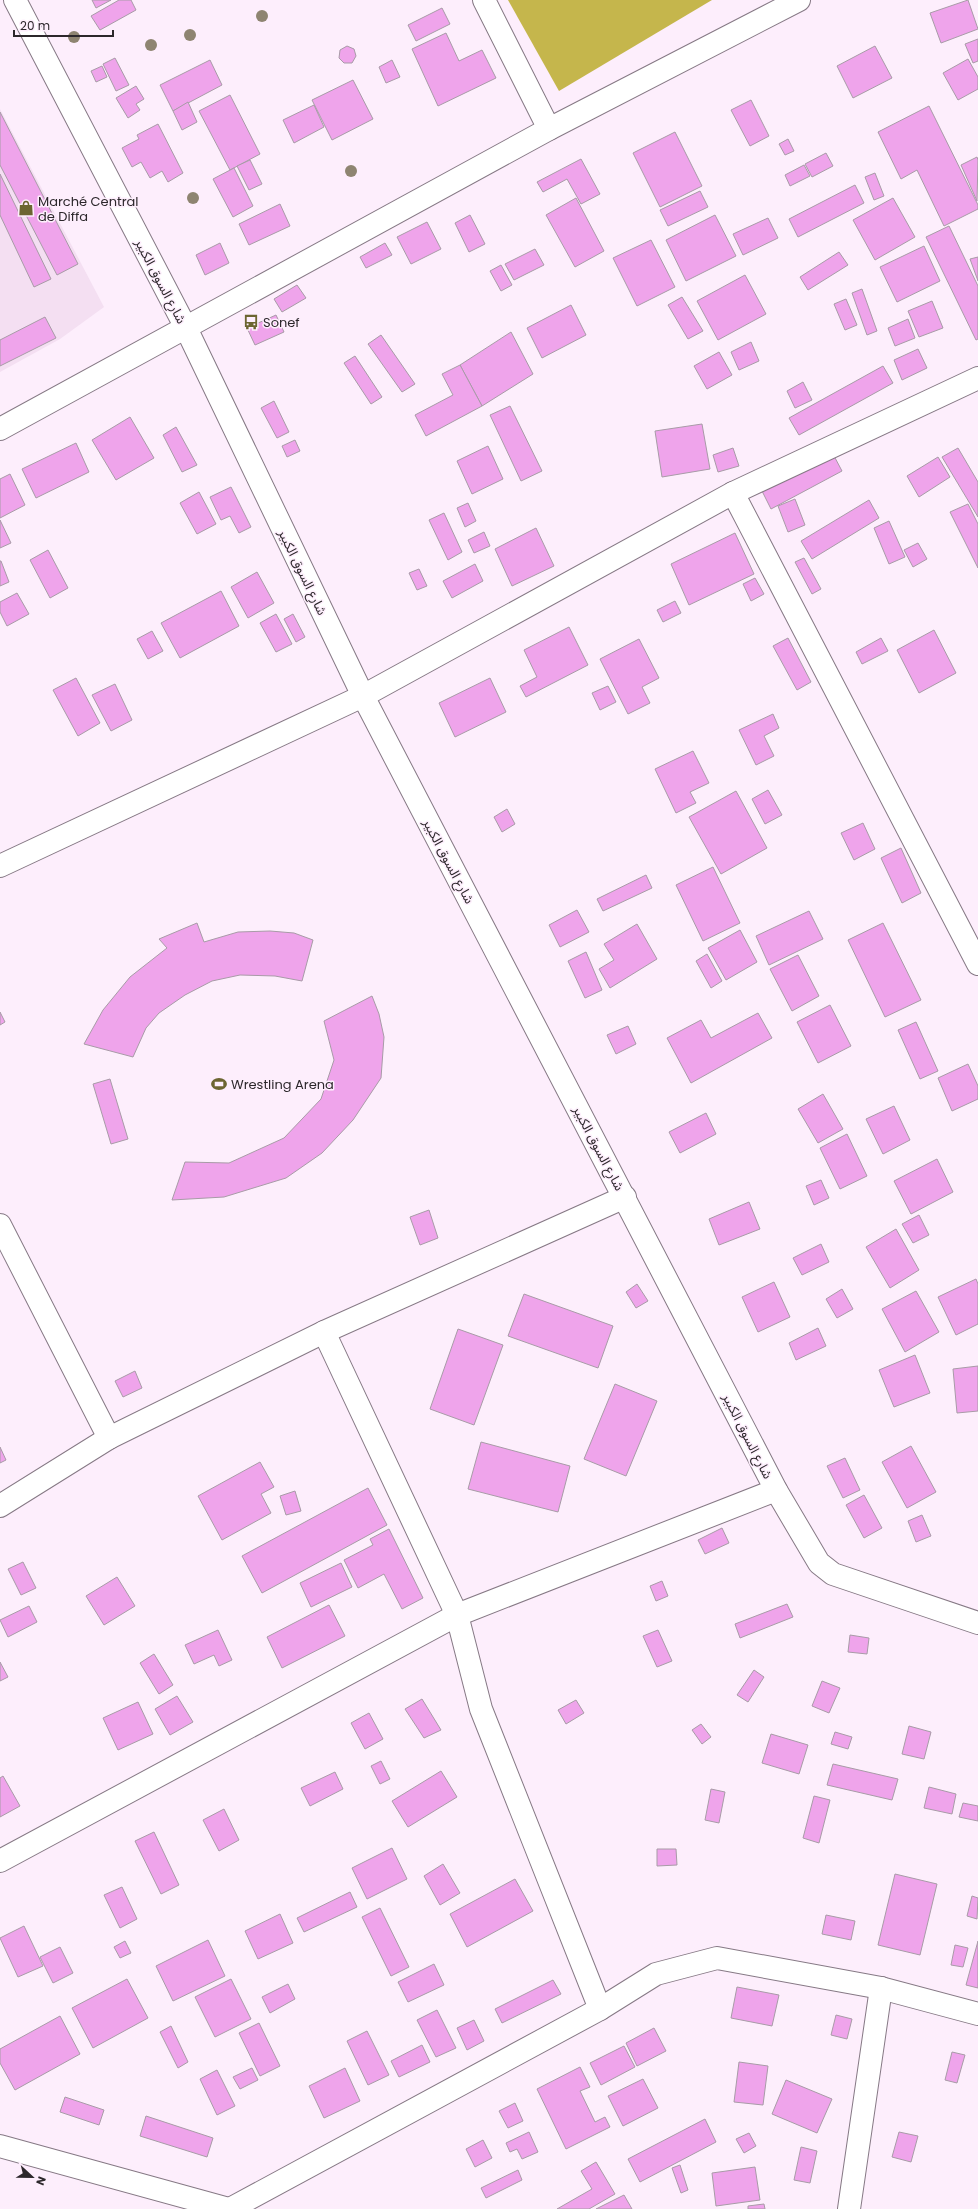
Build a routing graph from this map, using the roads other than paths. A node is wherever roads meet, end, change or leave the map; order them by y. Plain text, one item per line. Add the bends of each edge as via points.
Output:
1 (15, 0) edge
2 (484, 0) edge
3 (799, 0) edge
4 (549, 129) junction
5 (186, 328) junction
6 (978, 378) edge
7 (0, 429) edge
8 (733, 494) junction
9 (363, 696) junction
10 (0, 866) edge
11 (978, 964) edge
12 (625, 1197) junction
13 (0, 1225) edge
14 (324, 1332) junction
15 (109, 1438) junction
16 (776, 1490) junction
17 (0, 1506) edge
18 (457, 1615) junction
19 (978, 1623) edge
20 (0, 1861) edge
21 (881, 1988) junction
22 (600, 2009) junction
23 (978, 2014) edge
24 (0, 2146) edge
25 (230, 2209) edge
26 (849, 2209) edge

1 - 5 street, شارع السوق الكبير
2 - 4 street
3 - 4 street
4 - 5 street
5 - 7 street
5 - 9 street, شارع السوق الكبير
6 - 8 street
8 - 9 street
8 - 11 street
9 - 10 street
9 - 12 street, شارع السوق الكبير
12 - 14 street
12 - 16 street, شارع السوق الكبير
13 - 15 street
14 - 15 street
14 - 18 street
15 - 17 street
16 - 18 street
16 - 19 street, شارع السوق الكبير via 819,1564 833,1574
18 - 20 street
18 - 22 street via 481,1709
21 - 22 street via 717,1958 656,1974
21 - 23 street
21 - 26 street
22 - 25 street
24 - 25 street

